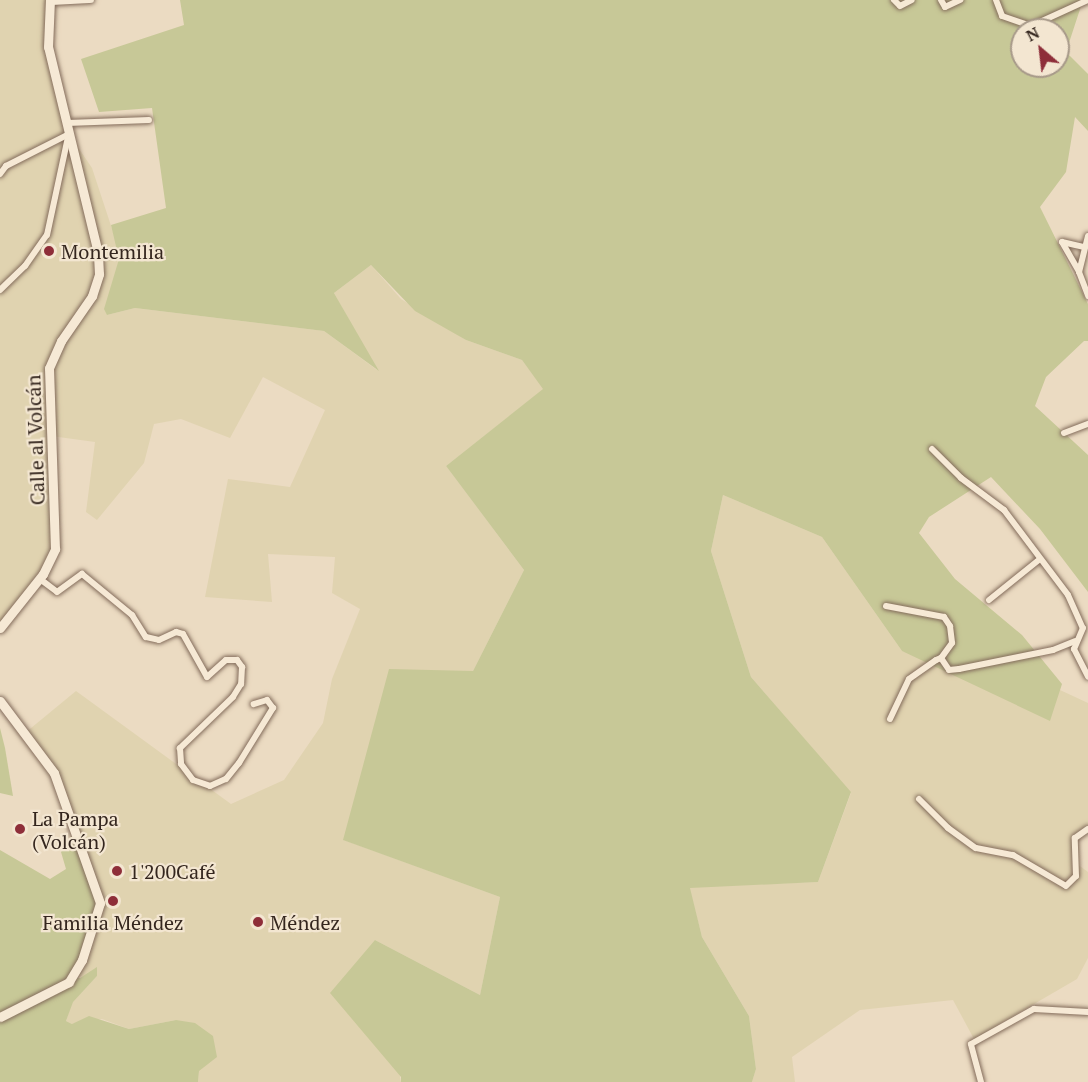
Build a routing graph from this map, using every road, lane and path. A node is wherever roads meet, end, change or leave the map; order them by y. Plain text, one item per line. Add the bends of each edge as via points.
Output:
1 (90, 0) edge
2 (894, 0) edge
3 (912, 0) edge
4 (940, 0) edge
5 (960, 0) edge
6 (996, 0) edge
7 (1088, 0) edge
8 (50, 1) edge
9 (149, 120) dead end
10 (67, 123) junction
11 (69, 134) junction
12 (0, 174) edge
13 (1088, 236) edge
14 (1084, 247) junction
15 (1078, 272) junction
16 (0, 290) edge
17 (1088, 296) edge
18 (1088, 424) edge
19 (1064, 433) dead end
20 (932, 449) dead end
21 (1040, 559) junction
22 (40, 579) junction
23 (989, 600) dead end
24 (886, 606) dead end
25 (0, 628) edge
26 (1075, 641) junction
27 (941, 658) junction
28 (1088, 677) edge
29 (0, 701) edge
30 (254, 704) dead end
31 (890, 719) dead end
32 (920, 799) dead end
33 (1088, 829) edge
34 (1088, 1012) edge
35 (0, 1017) edge
36 (981, 1082) edge

1 - 8 street
2 - 3 street via 900,6
4 - 5 street via 941,7
6 - 7 street via 1002,16 1031,26
8 - 10 street, Calle al Volcán via 48,47
9 - 10 street
10 - 11 street, Calle al Volcán
11 - 12 street via 6,166
11 - 16 street via 47,235 25,266
11 - 22 street, Calle al Volcán via 98,253 99,274 92,296 61,341 49,368 56,543
13 - 14 street
14 - 15 street
14 - 15 street via 1062,242
15 - 17 street
18 - 19 street
20 - 21 street via 961,478 1004,510
21 - 23 street
21 - 26 street via 1078,613 1083,628
22 - 25 street, Calle al Volcán
22 - 30 street via 57,592 82,574 132,615 146,637 159,640 176,632 183,634 207,677 226,660 237,660 242,667 241,684 233,697 180,748 180,764 193,780 210,786 226,779 239,763 273,708 267,700
24 - 27 street via 944,617 950,626 952,643
26 - 27 street via 1053,650 959,669 948,669
26 - 28 street via 1074,649
27 - 31 street via 909,679
29 - 35 street via 54,773 94,877 100,908 80,964 69,982
32 - 33 street via 948,828 976,848 1013,855 1066,886 1076,876 1075,838
34 - 36 street via 1034,1009 971,1044

